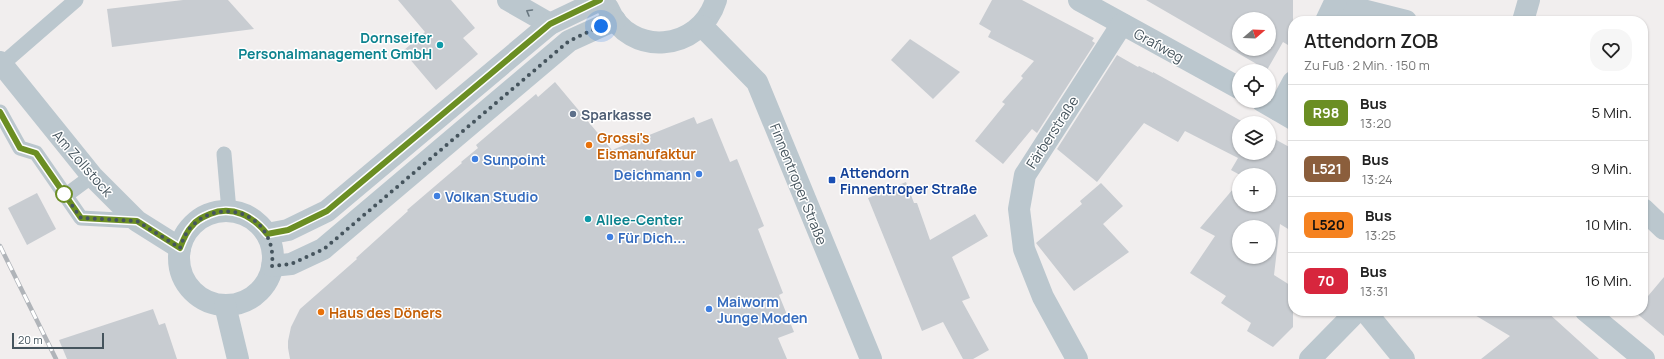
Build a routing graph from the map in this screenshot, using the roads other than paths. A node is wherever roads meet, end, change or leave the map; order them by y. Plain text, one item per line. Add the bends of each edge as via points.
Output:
1 (76, 0) edge
2 (508, 0) edge
3 (600, 0) edge
4 (605, 0) edge
5 (716, 0) edge
6 (1079, 0) edge
7 (1529, 0) edge
8 (1332, 8) edge
9 (1378, 16) edge
10 (1524, 16) edge
11 (615, 20) junction
12 (550, 24) junction
13 (1122, 24) junction
14 (702, 26) junction
15 (1, 65) edge
16 (1232, 84) edge
17 (1288, 91) edge
18 (1278, 110) edge
19 (0, 112) edge
20 (224, 154) dead end
21 (92, 176) junction
22 (65, 196) junction
23 (229, 211) junction
24 (1648, 214) edge
25 (137, 221) junction
26 (1664, 229) edge
27 (267, 234) junction
28 (180, 248) junction
29 (272, 266) junction
30 (225, 305) junction
31 (1352, 316) edge
32 (1369, 316) edge
33 (1592, 316) edge
34 (238, 359) edge
35 (870, 359) edge
36 (1077, 359) edge
37 (1310, 359) edge
38 (1404, 359) edge
39 (1644, 359) edge

1 - 15 lane
12 -> 2 street
3 - 12 street
4 - 11 street
5 - 14 street via 713,10
6 - 13 street, Grafweg
7 - 10 street
8 - 9 street
11 - 14 street via 629,34 647,41 667,43 686,37
11 - 29 street via 569,41 324,249 291,264
12 - 27 street via 327,211 288,230
13 - 16 street, Grafweg
13 - 36 street, Färberstraße via 1025,175 1019,209 1024,249 1040,290
14 - 35 street, Finnentroper Straße via 757,82
15 - 21 street, Am Zollstock
17 - 18 street
19 - 22 lane via 20,148 36,153
20 - 23 lane
21 - 22 lane
21 - 25 street, Am Zollstock
22 - 25 lane via 81,218
23 - 27 street via 251,218
23 - 28 street via 216,212 193,224
24 - 26 street
25 - 28 street, Am Zollstock
27 - 29 street via 273,255
28 - 30 street via 182,275 189,287 199,296
29 - 30 street via 261,289 250,298
30 - 34 street
31 - 37 street
32 - 38 street
33 - 39 street

